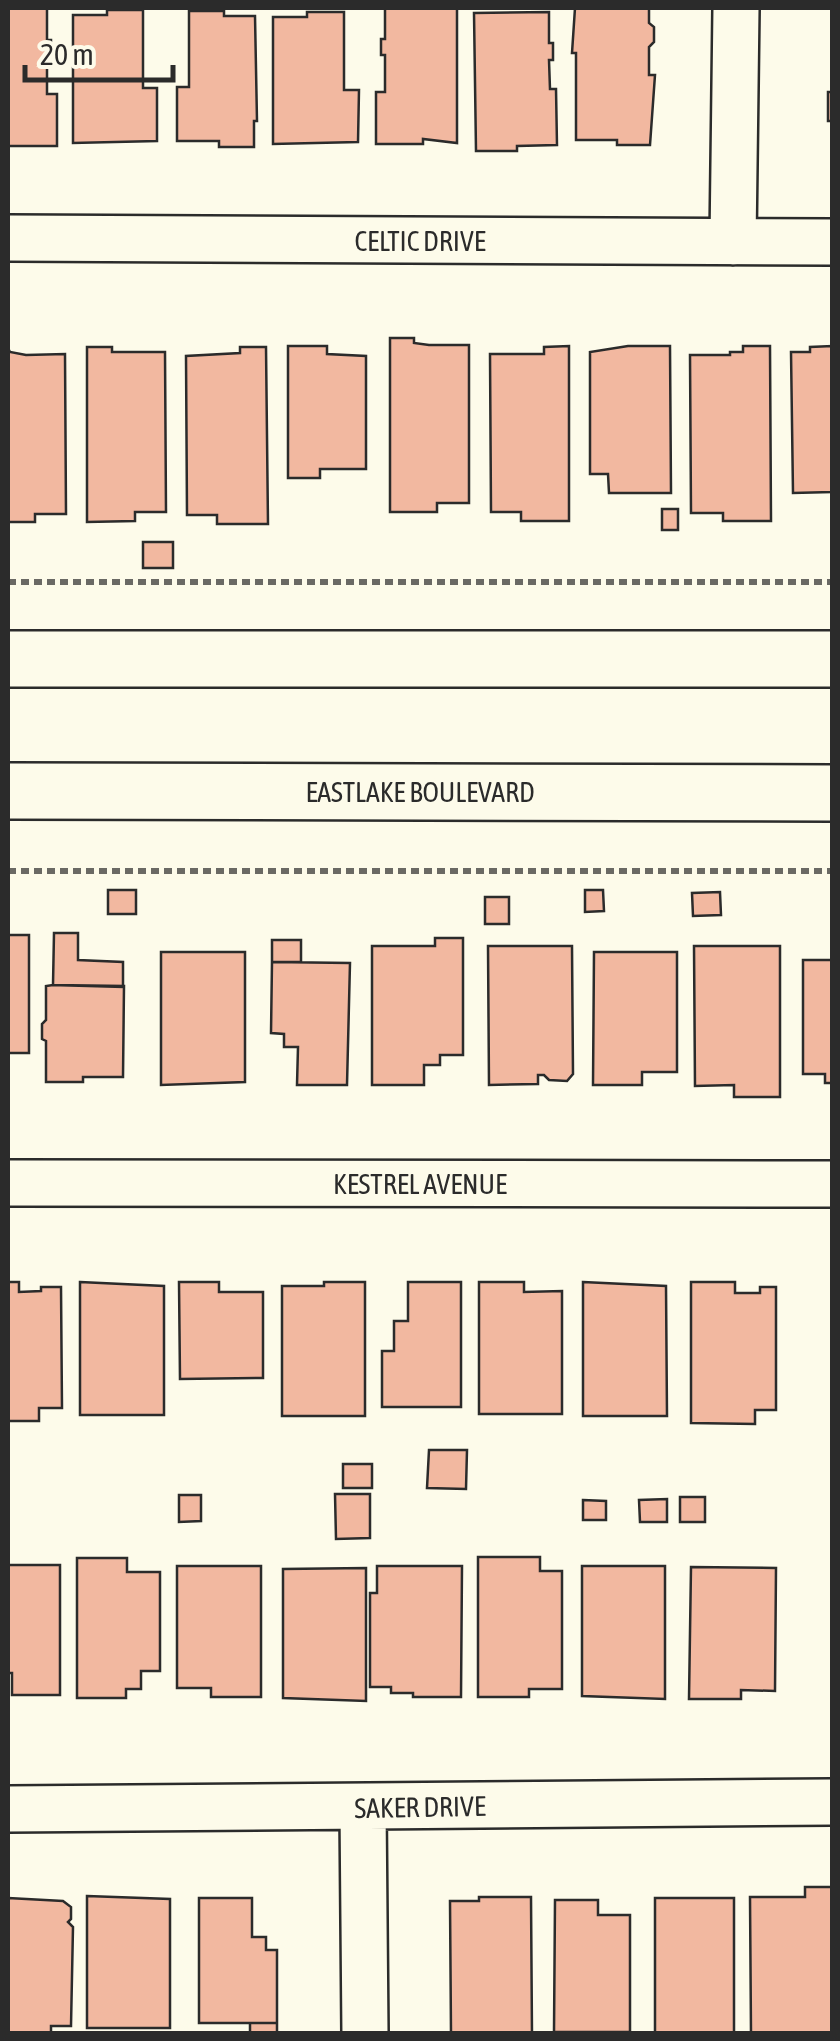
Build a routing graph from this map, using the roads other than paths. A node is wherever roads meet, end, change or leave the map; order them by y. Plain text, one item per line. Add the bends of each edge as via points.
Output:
1 (736, 8) edge
2 (8, 238) edge
3 (733, 242) junction
4 (832, 242) edge
5 (8, 658) edge
6 (832, 659) edge
7 (8, 791) edge
8 (832, 792) edge
9 (8, 1183) edge
10 (832, 1184) edge
11 (832, 1802) edge
12 (364, 1808) junction
13 (8, 1809) edge
14 (365, 2034) edge

1 - 3 street
2 - 3 street, CELTIC DRIVE
3 - 4 street, CELTIC DRIVE
5 - 6 main road
7 - 8 main road, EASTLAKE BOULEVARD
9 - 10 street, KESTREL AVENUE
11 - 12 street, SAKER DRIVE
12 - 13 street, SAKER DRIVE
12 - 14 street

